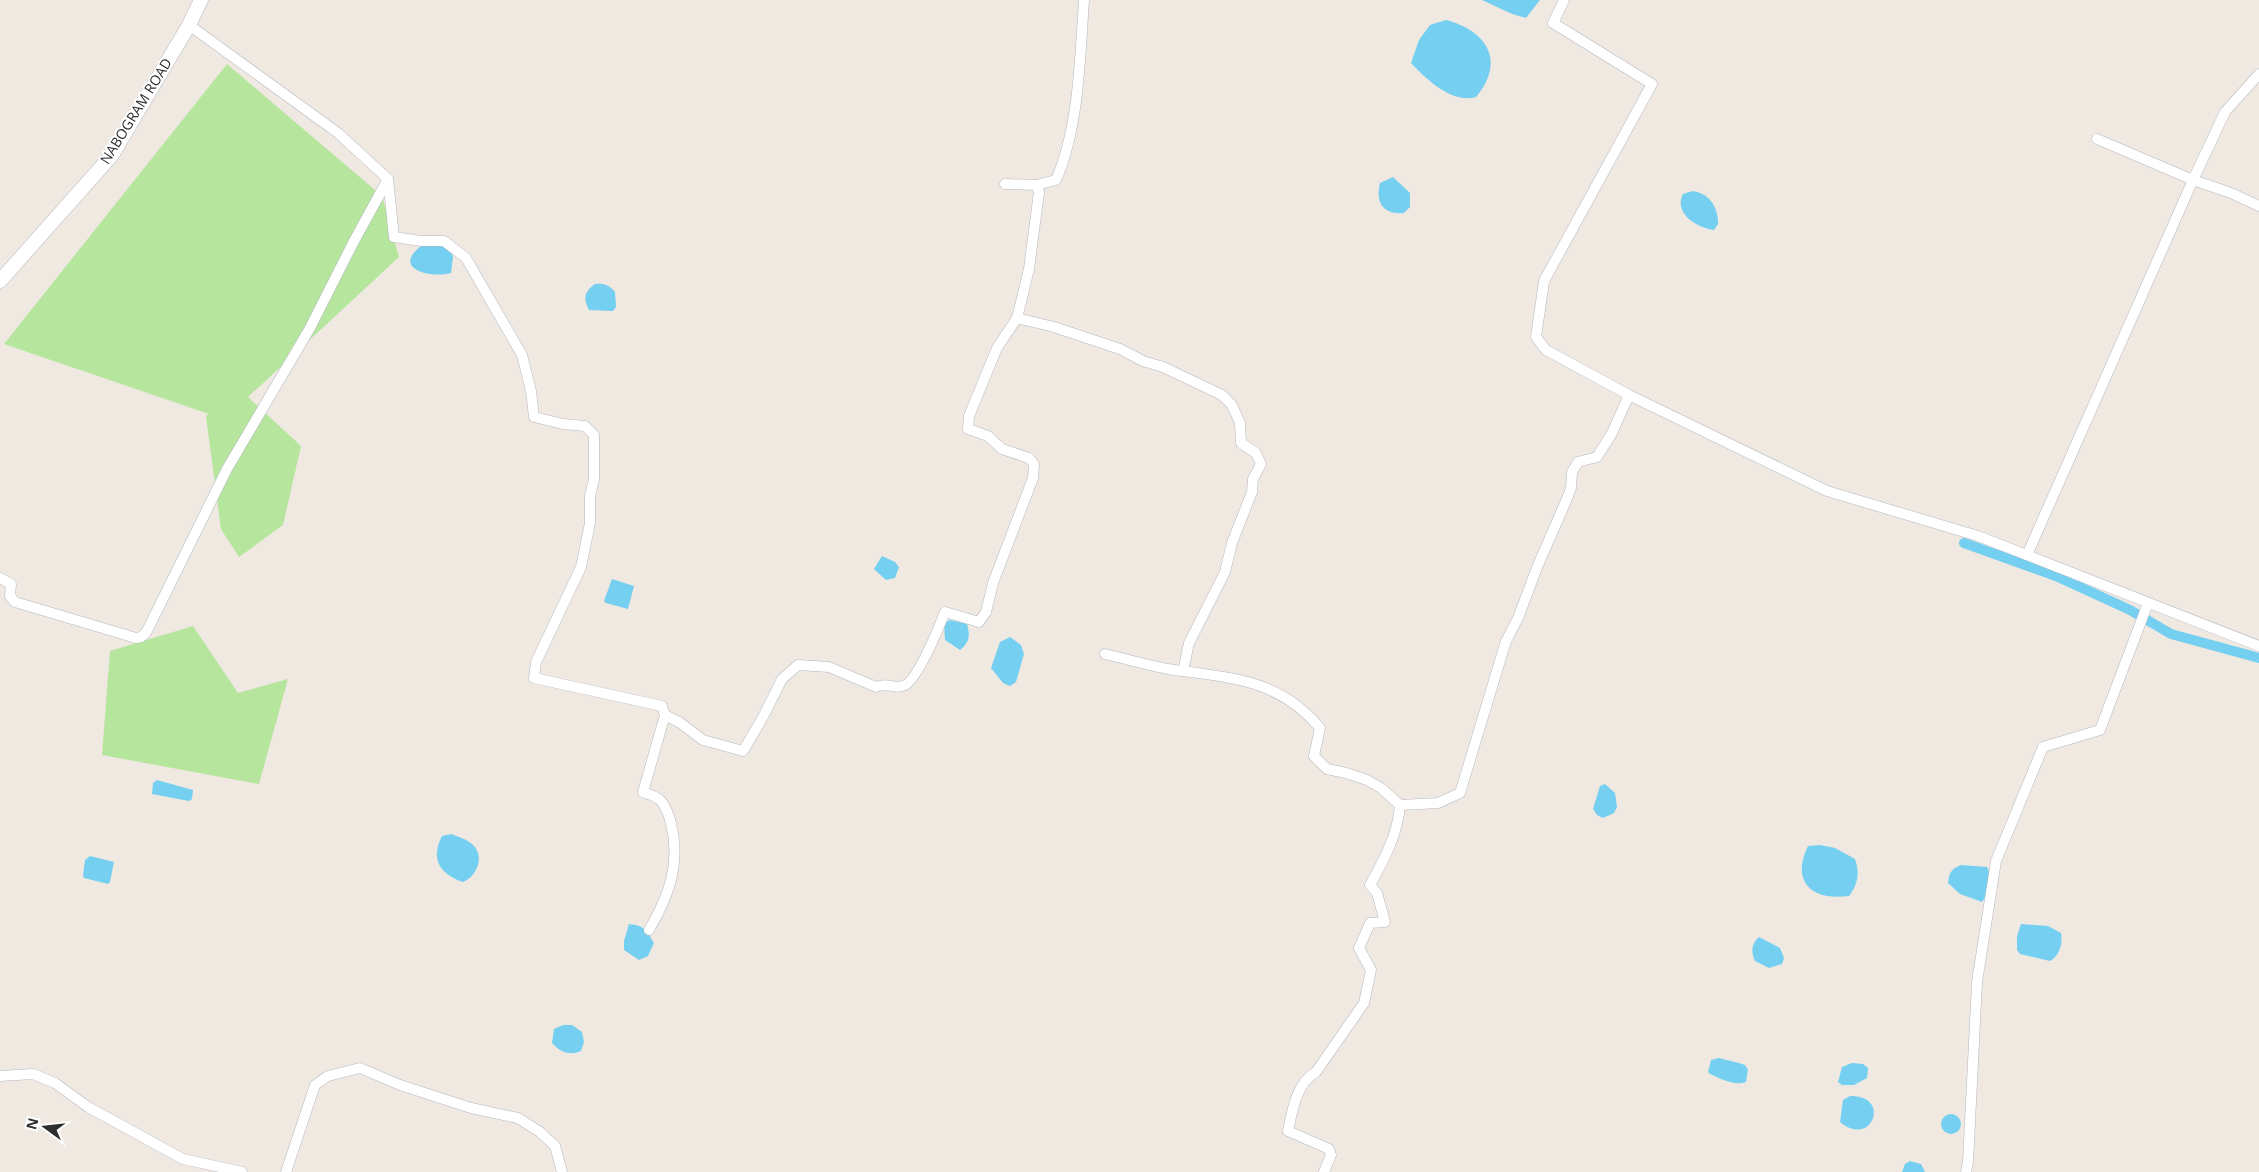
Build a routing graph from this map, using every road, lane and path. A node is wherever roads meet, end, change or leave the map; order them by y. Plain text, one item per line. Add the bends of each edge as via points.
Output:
1 (201, 0) edge
2 (1084, 0) edge
3 (1564, 0) edge
4 (189, 25) junction
5 (2259, 74) edge
6 (2097, 139) dead end
7 (388, 179) junction
8 (2193, 180) junction
9 (1005, 184) dead end
10 (1036, 185) junction
11 (2259, 206) edge
12 (0, 282) edge
13 (1017, 318) junction
14 (1629, 395) junction
15 (2026, 555) junction
16 (0, 578) edge
17 (2146, 607) junction
18 (2259, 646) edge
19 (1105, 654) dead end
20 (1183, 671) junction
21 (665, 716) junction
22 (1400, 805) junction
23 (649, 930) dead end
24 (0, 1076) edge
25 (242, 1172) edge
26 (286, 1172) edge
27 (562, 1172) edge
28 (1324, 1172) edge
29 (1966, 1172) edge

1 - 4 main road, NABOGRAM ROAD
2 - 10 street via 1076,105 1065,159 1056,180
3 - 14 street via 1553,23 1652,84 1544,281 1536,337 1546,350
4 - 7 street via 338,133
4 - 12 main road, NABOGRAM ROAD via 112,155
5 - 8 street via 2225,112
6 - 8 street
7 - 16 street via 310,328 227,469 146,632 136,638 14,602 10,596 10,581
7 - 21 street via 394,237 444,241 466,258 522,355 534,417 585,426 594,435 590,523 580,567 536,662 534,678 662,706
8 - 11 street
8 - 15 street
9 - 10 street
10 - 13 street via 1039,192 1029,270
13 - 20 street via 1120,349 1222,395 1232,406 1240,424 1241,443 1256,453 1261,464 1253,479 1252,492 1224,572 1188,643
13 - 21 street via 996,348 969,416 968,428 988,436 1002,449 1029,458 1034,464 1033,478 993,583 986,612 979,622 946,612 914,679 903,686 884,684 876,687 829,667 798,665 782,679 743,750 703,740
14 - 15 street via 1827,491 1978,536
14 - 22 street via 1597,458 1578,462 1572,472 1566,501 1506,641 1460,792 1438,803
15 - 17 street
17 - 18 street
17 - 29 street via 2100,730 2043,747 1996,861 1977,982
19 - 20 street
20 - 22 street via 1242,679 1264,686 1298,706 1320,728 1314,756 1327,769 1367,780
21 - 23 street via 643,792 660,799 670,818 676,842 675,864 662,908
22 - 28 street via 1391,844 1370,885 1377,893 1385,922 1370,923 1359,948 1371,970 1364,1003 1316,1072 1307,1077 1288,1131 1329,1149 1331,1155
24 - 25 street via 33,1074 55,1083 88,1107 183,1160
26 - 27 street via 315,1085 328,1076 360,1068 471,1108 518,1118 555,1146

